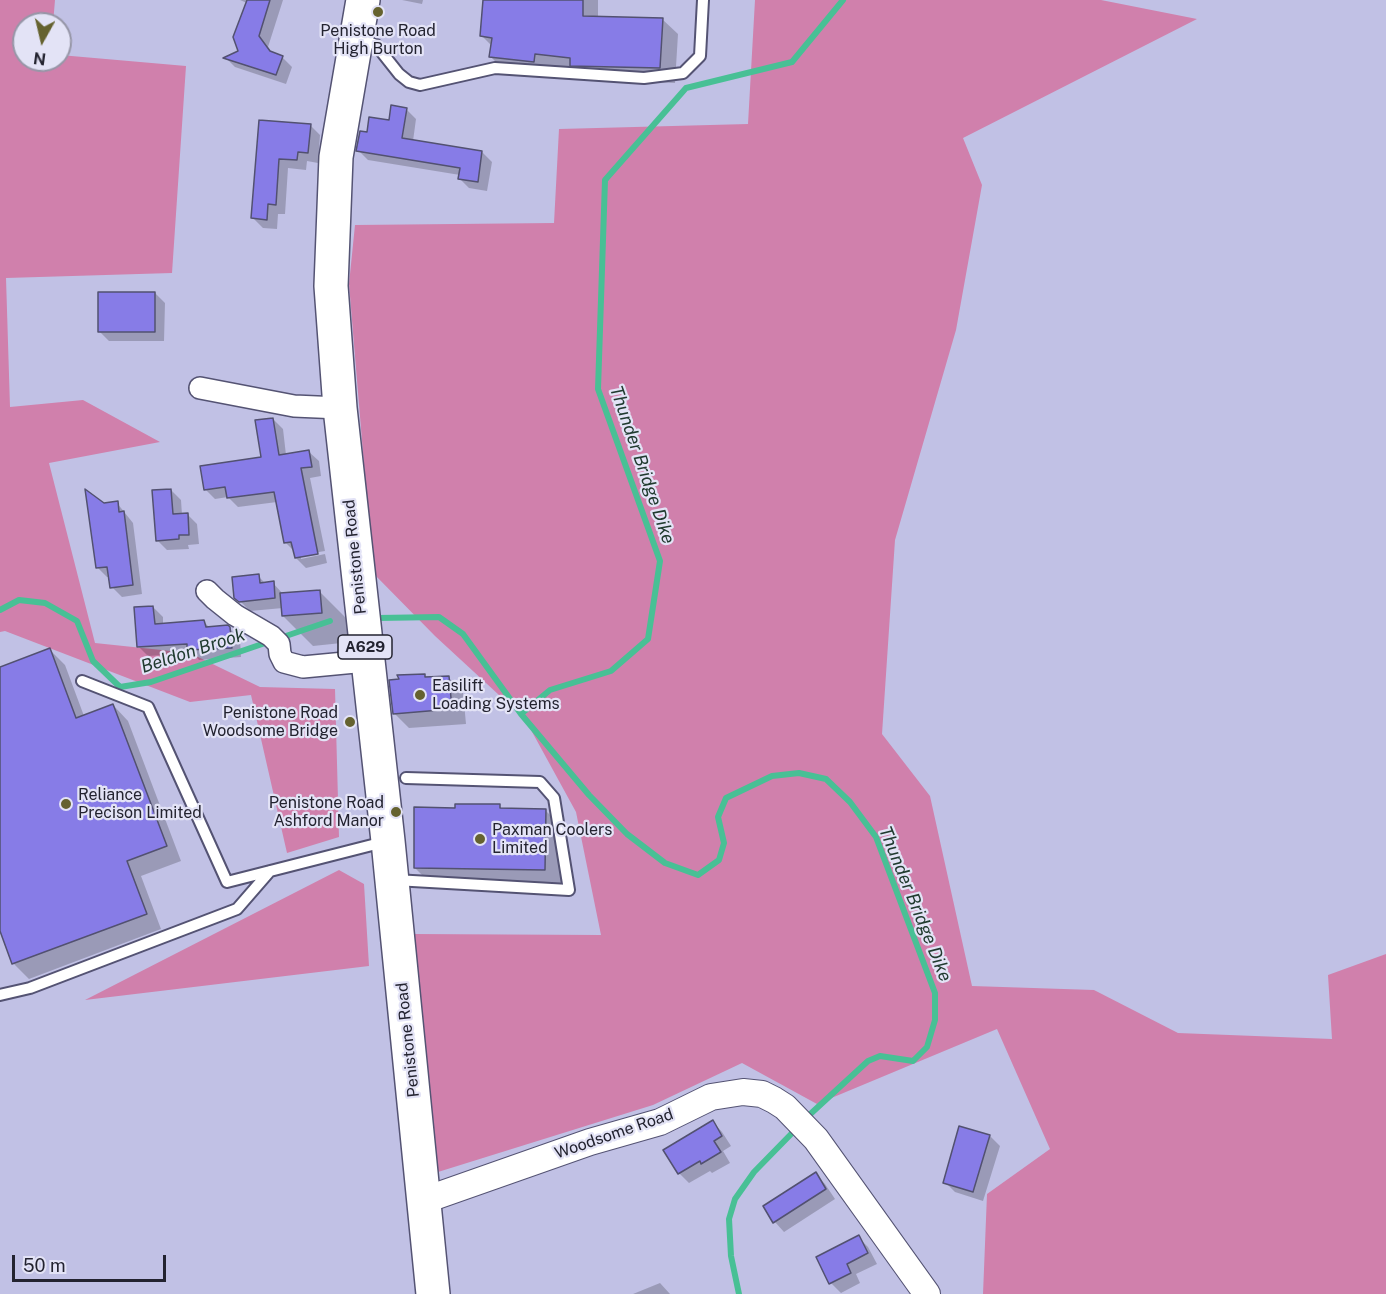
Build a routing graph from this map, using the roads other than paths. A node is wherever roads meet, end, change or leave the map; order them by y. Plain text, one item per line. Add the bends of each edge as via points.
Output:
1 (363, 0) edge
2 (703, 0) edge
3 (357, 37) junction
4 (200, 388) dead end
5 (340, 408) junction
6 (207, 591) dead end
7 (366, 661) junction
8 (82, 681) dead end
9 (406, 778) dead end
10 (388, 841) junction
11 (270, 871) junction
12 (392, 880) junction
13 (0, 995) edge
14 (424, 1200) junction
15 (433, 1294) edge
16 (927, 1294) edge

1 - 3 highway, Penistone Road / A629
2 - 3 lane via 700,56 683,73 644,78 495,68 420,85 399,74 376,45
3 - 5 highway, Penistone Road / A629 via 336,157 331,286
4 - 5 street via 294,406
5 - 7 highway, Penistone Road / A629
6 - 7 street via 235,615 275,640 284,662 303,667
7 - 10 highway, Penistone Road / A629
8 - 11 lane via 148,707 227,882
9 - 12 lane via 540,782 554,798 569,890
10 - 11 lane
10 - 12 highway, Penistone Road / A629
11 - 13 lane via 237,909 30,988
12 - 14 highway, Penistone Road / A629
14 - 15 highway, Penistone Road / A629
14 - 16 street, Woodsome Road via 660,1122 711,1097 743,1092 762,1094 785,1107 816,1139

